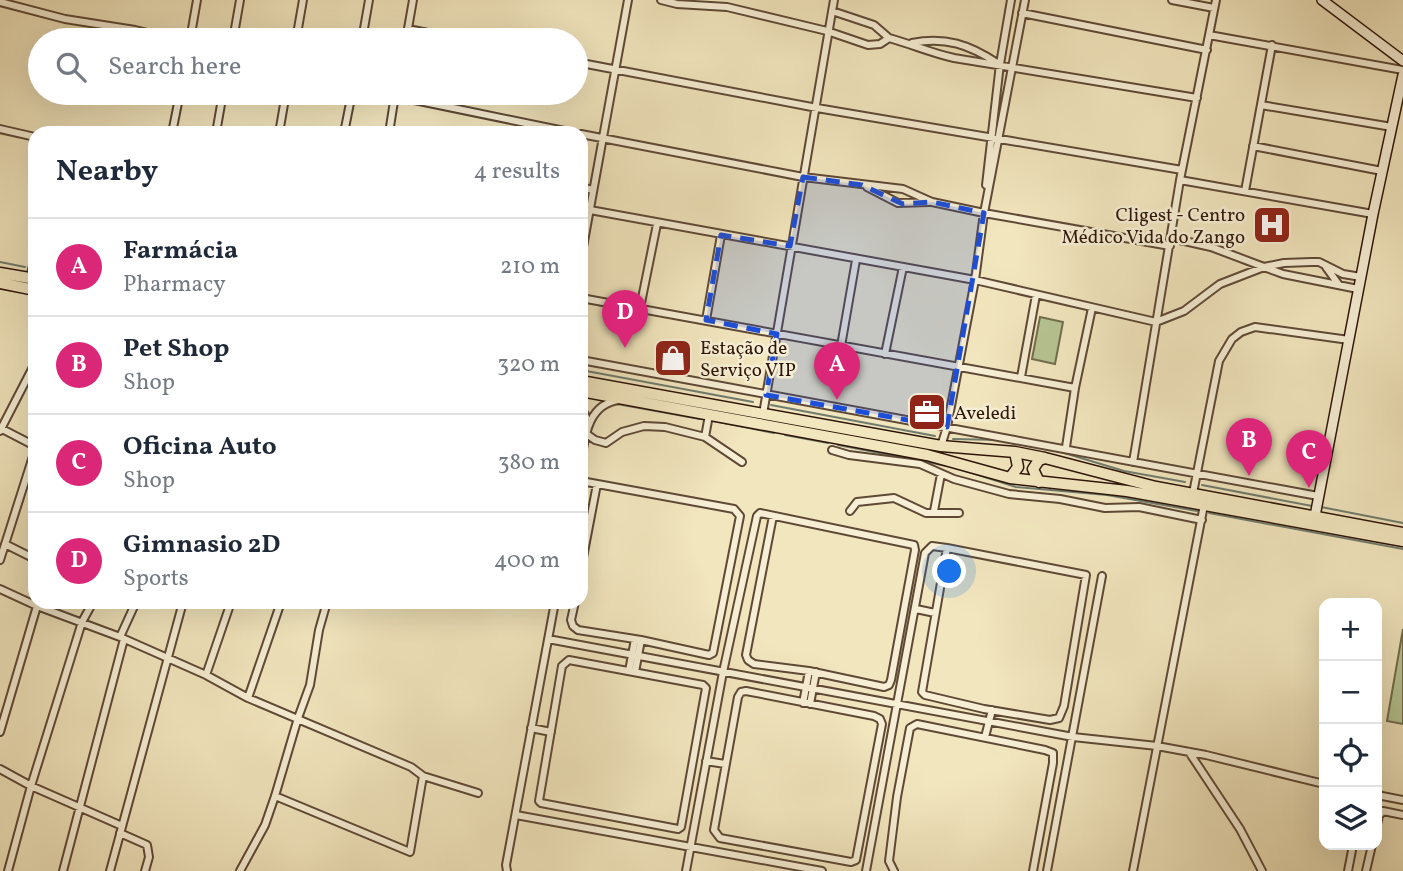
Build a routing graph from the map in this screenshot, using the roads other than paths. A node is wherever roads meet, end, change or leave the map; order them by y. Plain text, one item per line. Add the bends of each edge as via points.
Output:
1 (197, 0) edge
2 (240, 0) edge
3 (303, 0) edge
4 (369, 0) edge
5 (413, 0) edge
6 (628, 0) edge
7 (661, 0) edge
8 (712, 0) edge
9 (834, 0) edge
10 (1011, 0) edge
11 (1025, 0) edge
12 (1172, 0) edge
13 (1216, 0) edge
14 (1322, 0) edge
15 (0, 2) edge
16 (727, 7) junction
17 (1214, 8) junction
18 (832, 12) junction
19 (1022, 13) junction
20 (120, 28) edge
21 (192, 28) edge
22 (235, 28) edge
23 (298, 28) edge
24 (364, 28) edge
25 (408, 28) edge
26 (827, 31) junction
27 (1209, 35) junction
28 (889, 38) junction
29 (910, 43) junction
30 (1272, 45) junction
31 (1207, 50) junction
32 (1403, 61) edge
33 (588, 64) edge
34 (1000, 64) junction
35 (1012, 67) junction
36 (615, 70) junction
37 (1403, 70) edge
38 (1403, 75) edge
39 (1197, 98) junction
40 (178, 105) edge
41 (221, 105) edge
42 (284, 105) edge
43 (349, 105) edge
44 (394, 105) edge
45 (446, 105) edge
46 (1261, 105) junction
47 (817, 108) junction
48 (173, 126) edge
49 (217, 126) edge
50 (280, 126) edge
51 (346, 126) edge
52 (390, 126) edge
53 (542, 126) edge
54 (1392, 127) junction
55 (0, 129) edge
56 (28, 135) edge
57 (588, 136) edge
58 (990, 136) junction
59 (1000, 138) junction
60 (603, 139) junction
61 (1253, 146) junction
62 (1182, 170) junction
63 (1382, 171) junction
64 (803, 177) junction
65 (1180, 180) junction
66 (862, 185) junction
67 (588, 189) edge
68 (593, 190) junction
69 (1245, 191) junction
70 (932, 202) junction
71 (590, 210) junction
72 (984, 213) junction
73 (1373, 214) junction
74 (588, 218) edge
75 (657, 224) junction
76 (721, 235) junction
77 (1171, 237) junction
78 (790, 246) junction
79 (1170, 246) junction
80 (856, 260) junction
81 (1325, 265) junction
82 (902, 267) junction
83 (1264, 267) junction
84 (0, 273) edge
85 (1343, 274) junction
86 (1361, 276) junction
87 (1334, 277) junction
88 (28, 278) edge
89 (975, 280) junction
90 (1322, 282) junction
91 (0, 283) edge
92 (1339, 285) junction
93 (28, 289) edge
94 (1358, 289) junction
95 (1036, 295) junction
96 (588, 299) edge
97 (640, 308) junction
98 (1092, 308) junction
99 (706, 320) junction
100 (1156, 322) junction
101 (777, 334) junction
102 (1349, 340) junction
103 (841, 346) junction
104 (885, 354) junction
105 (588, 361) edge
106 (958, 366) junction
107 (28, 376) edge
108 (1021, 377) junction
109 (588, 382) edge
110 (1075, 388) junction
111 (588, 392) edge
112 (766, 395) junction
113 (629, 400) junction
114 (763, 414) junction
115 (709, 418) junction
116 (588, 425) edge
117 (947, 427) junction
118 (0, 429) edge
119 (588, 433) edge
120 (705, 437) junction
121 (28, 444) edge
122 (941, 446) junction
123 (1066, 447) junction
124 (832, 450) dead end
125 (1014, 452) junction
126 (1045, 458) junction
127 (742, 462) dead end
128 (1133, 462) junction
129 (28, 470) edge
130 (941, 474) junction
131 (1010, 478) junction
132 (588, 482) edge
133 (1039, 482) junction
134 (597, 484) junction
135 (1195, 484) junction
136 (1316, 506) junction
137 (850, 511) dead end
138 (934, 511) junction
139 (1203, 512) junction
140 (959, 513) dead end
141 (773, 516) junction
142 (588, 527) edge
143 (1403, 533) edge
144 (1403, 541) edge
145 (5, 544) junction
146 (947, 548) junction
147 (28, 556) edge
148 (0, 560) edge
149 (1102, 576) dead end
150 (742, 585) junction
151 (0, 589) edge
152 (759, 589) junction
153 (28, 602) edge
154 (36, 609) edge
155 (45, 609) edge
156 (89, 609) edge
157 (133, 609) edge
158 (181, 609) edge
159 (229, 609) edge
160 (279, 609) edge
161 (325, 609) edge
162 (554, 609) edge
163 (573, 609) edge
164 (916, 609) junction
165 (935, 613) junction
166 (82, 622) junction
167 (122, 638) junction
168 (548, 639) junction
169 (638, 639) junction
170 (635, 655) junction
171 (166, 658) junction
172 (632, 671) junction
173 (723, 672) junction
174 (813, 672) junction
175 (206, 675) junction
176 (810, 688) junction
177 (248, 698) junction
178 (806, 703) junction
179 (898, 704) junction
180 (988, 709) junction
181 (298, 718) junction
182 (985, 720) junction
183 (531, 728) junction
184 (0, 732) edge
185 (551, 732) junction
186 (982, 736) junction
187 (1073, 737) junction
188 (1157, 746) junction
189 (1189, 752) junction
190 (706, 761) junction
191 (725, 764) junction
192 (0, 769) edge
193 (423, 776) junction
194 (1319, 783) edge
195 (31, 786) junction
196 (478, 793) dead end
197 (881, 793) junction
198 (275, 796) junction
199 (1382, 796) edge
200 (898, 797) junction
201 (1403, 800) edge
202 (80, 808) junction
203 (1382, 812) edge
204 (1403, 814) edge
205 (516, 815) junction
206 (121, 830) junction
207 (690, 847) junction
208 (1352, 850) edge
209 (1371, 850) edge
210 (8, 871) edge
211 (63, 871) edge
212 (110, 871) edge
213 (145, 871) edge
214 (240, 871) edge
215 (507, 871) edge
216 (686, 871) edge
217 (822, 871) edge
218 (866, 871) edge
219 (894, 871) edge
220 (1033, 871) edge
221 (1048, 871) edge
222 (1133, 871) edge
223 (1262, 871) edge
224 (1348, 871) edge
225 (1366, 871) edge

1 - 21 street
2 - 22 street
3 - 23 street
4 - 24 street
5 - 25 street
6 - 36 street
7 - 16 street
8 - 16 street
9 - 18 street
10 - 34 street
11 - 19 street
12 - 17 street
13 - 17 street
14 - 32 street
15 - 20 street
16 - 26 street
17 - 27 street
18 - 26 street
18 - 28 street via 874,25
19 - 31 street
19 - 35 street
26 - 28 street via 868,45
26 - 47 street
27 - 30 street
27 - 31 street
28 - 29 street
29 - 34 street via 932,53
29 - 34 street via 932,39 957,44
30 - 37 street
30 - 46 street
31 - 39 street
33 - 36 street
34 - 35 street
34 - 58 street
35 - 39 street
35 - 59 street
36 - 47 street
36 - 60 street
38 - 54 street
39 - 62 street
40 - 48 street
41 - 49 street
42 - 50 street
43 - 51 street
44 - 52 street
45 - 53 street
46 - 54 street
46 - 61 street
47 - 58 street
47 - 64 street
54 - 63 street
55 - 56 street
57 - 60 street
58 - 59 street
58 - 72 street
59 - 62 street
59 - 72 street
60 - 64 street
60 - 68 street
61 - 63 street
61 - 69 street
62 - 65 street
63 - 73 street
64 - 66 street
64 - 78 street
65 - 69 street
65 - 77 street
66 - 70 street via 903,188
66 - 70 street via 903,204
67 - 68 street
68 - 71 street
69 - 73 street
70 - 72 street
71 - 74 street
71 - 75 street
72 - 79 street
72 - 89 street
73 - 86 street
75 - 76 street
75 - 97 street
76 - 78 street
76 - 99 street
77 - 79 street
77 - 83 street
78 - 80 street
78 - 101 street
79 - 100 street
80 - 82 street
80 - 103 street
81 - 83 street via 1284,262
81 - 85 street
81 - 87 street
82 - 89 street
82 - 104 street
83 - 90 street
83 - 100 street via 1220,284 1184,311
84 - 88 main road
85 - 86 street
85 - 87 street
86 - 94 street
87 - 90 street
87 - 92 street
89 - 95 street
89 - 106 street
90 - 92 street
91 - 93 main road
92 - 94 street
94 - 102 street
95 - 98 street
95 - 108 street
96 - 97 street
97 - 99 street
98 - 100 street
98 - 110 street
99 - 101 street
100 - 128 street
101 - 103 street
101 - 112 street
102 - 135 street via 1255,327 1233,339 1219,361
102 - 136 street
103 - 104 street
104 - 106 street
105 - 112 street
106 - 108 street
106 - 117 street
107 - 118 street
108 - 110 street
109 - 114 main road
110 - 123 street
111 - 113 main road
112 - 114 street
112 - 117 street
113 - 115 main road
113 - 116 street via 614,400 600,408
114 - 122 main road
115 - 120 street
115 - 131 main road via 939,458
117 - 122 street
117 - 123 street
118 - 121 street
119 - 120 street via 606,443 622,432 644,426
120 - 127 street
122 - 125 main road
123 - 128 street
124 - 130 street via 920,464
125 - 126 main road
125 - 131 main road via 1018,467
126 - 133 main road via 1033,469
126 - 135 main road via 1137,483
128 - 135 street
129 - 145 street
130 - 138 street
130 - 139 street via 1009,494 1105,508
131 - 133 main road
132 - 134 street
133 - 139 main road via 1127,491
134 - 142 street
134 - 169 street via 734,509 740,516 713,653
135 - 136 main road
135 - 136 street
136 - 143 main road
137 - 138 street via 858,502 894,498 926,513
138 - 140 street
139 - 144 main road
139 - 188 street
141 - 150 street via 763,512 757,516
141 - 152 street
141 - 174 street via 914,545 889,685
145 - 147 street
145 - 148 street
146 - 164 street via 927,549
146 - 165 street
146 - 180 street via 1086,575 1059,718
149 - 187 street
150 - 152 street
150 - 173 street
151 - 153 street
152 - 174 street via 748,660
154 - 184 street
155 - 166 street
156 - 166 street
157 - 167 street
158 - 171 street
159 - 175 street
160 - 177 street
161 - 181 street via 310,685
162 - 168 street
163 - 169 street via 571,620 578,630
164 - 165 street
164 - 179 street
165 - 180 street via 922,692
166 - 167 street
166 - 195 street
167 - 171 street
167 - 202 street
168 - 170 street
168 - 183 street
169 - 170 street
170 - 172 street
170 - 173 street
171 - 175 street
171 - 206 street
172 - 185 street via 565,661
172 - 185 street via 706,688 681,827 541,803
173 - 176 street
173 - 190 street
174 - 176 street
175 - 177 street
176 - 178 street
176 - 179 street
177 - 181 street
178 - 191 street via 741,692
178 - 191 street via 880,719 856,860 720,838 714,830
179 - 182 street
179 - 197 street
180 - 182 street
181 - 193 street via 411,766
181 - 198 street
182 - 186 street
182 - 187 street
183 - 185 street
183 - 205 street
186 - 200 street via 913,725
186 - 220 street via 1053,753
187 - 188 street
187 - 221 street
188 - 189 street
188 - 222 street
189 - 194 street
189 - 223 street via 1240,828
190 - 191 street
190 - 207 street
192 - 195 street
193 - 196 street
193 - 198 street via 410,852
195 - 202 street
195 - 210 street
197 - 200 street
197 - 218 street
198 - 214 street
199 - 201 street
200 - 219 street via 889,861
202 - 206 street
202 - 211 street
203 - 204 street
205 - 207 street
205 - 215 street
206 - 212 street
206 - 213 street via 147,845
207 - 216 street
207 - 217 street
208 - 224 street
209 - 225 street

